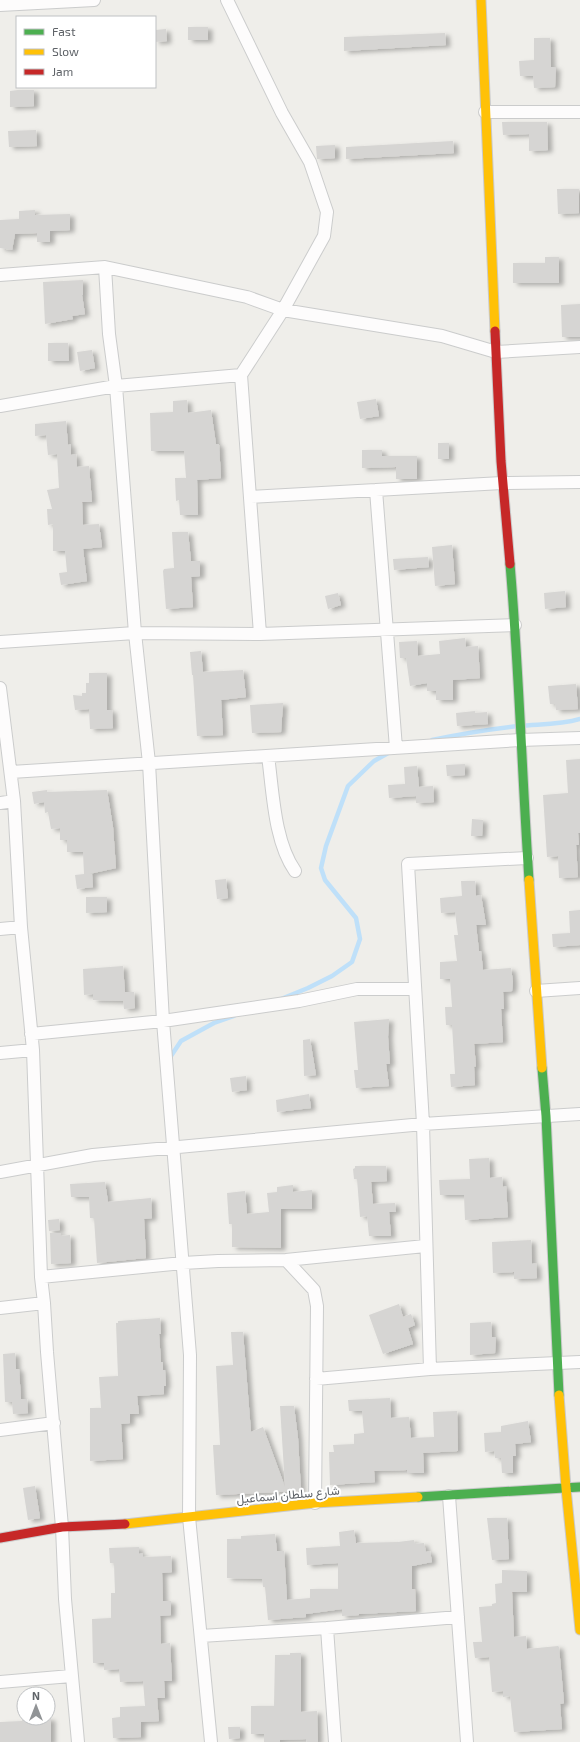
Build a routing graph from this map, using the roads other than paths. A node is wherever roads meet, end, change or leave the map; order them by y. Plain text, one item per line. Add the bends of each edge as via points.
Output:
1 (94, 0) edge
2 (227, 0) edge
3 (481, 0) edge
4 (0, 6) edge
5 (484, 112) junction
6 (580, 112) edge
7 (105, 267) junction
8 (0, 275) edge
9 (283, 310) junction
10 (580, 347) edge
11 (496, 352) junction
12 (241, 375) junction
13 (116, 386) junction
14 (0, 406) edge
15 (580, 482) edge
16 (502, 483) junction
17 (376, 490) junction
18 (250, 497) junction
19 (515, 625) junction
20 (387, 630) junction
21 (135, 633) junction
22 (260, 634) junction
23 (0, 642) edge
24 (0, 688) edge
25 (580, 738) edge
26 (520, 740) junction
27 (396, 748) junction
28 (268, 756) junction
29 (150, 764) junction
30 (11, 772) junction
31 (14, 801) junction
32 (0, 803) edge
33 (528, 858) junction
34 (295, 871) dead end
35 (21, 927) junction
36 (0, 929) edge
37 (580, 988) edge
38 (415, 989) junction
39 (536, 991) junction
40 (163, 1021) junction
41 (31, 1034) junction
42 (33, 1050) junction
43 (0, 1053) edge
44 (580, 1114) edge
45 (546, 1116) junction
46 (423, 1124) junction
47 (173, 1149) junction
48 (36, 1166) junction
49 (0, 1172) edge
50 (425, 1246) junction
51 (286, 1260) junction
52 (183, 1263) junction
53 (41, 1278) junction
54 (44, 1304) junction
55 (0, 1308) edge
56 (580, 1362) edge
57 (557, 1363) junction
58 (430, 1369) junction
59 (316, 1379) junction
60 (54, 1423) junction
61 (0, 1430) edge
62 (580, 1487) edge
63 (566, 1488) junction
64 (449, 1496) junction
65 (315, 1504) junction
66 (189, 1517) junction
67 (62, 1527) junction
68 (0, 1538) edge
69 (458, 1617) junction
70 (327, 1628) junction
71 (580, 1630) edge
72 (201, 1636) junction
73 (71, 1676) junction
74 (0, 1682) edge
75 (78, 1742) edge
76 (211, 1742) edge
77 (335, 1742) edge
78 (467, 1742) edge

1 - 4 street
2 - 9 street via 282,113 310,162 327,212 324,236
3 - 5 street
5 - 6 street
5 - 11 street
7 - 8 street
7 - 9 street via 247,297
7 - 13 street via 109,334
9 - 11 street via 442,336
9 - 12 street
10 - 11 street
11 - 16 street
12 - 13 street
12 - 18 street
13 - 14 street
13 - 21 street
15 - 16 street
16 - 17 street
16 - 19 street
17 - 18 street
17 - 20 street
18 - 22 street
19 - 20 street
19 - 26 street
20 - 22 street
20 - 27 street
21 - 22 street
21 - 23 street
21 - 29 street
24 - 30 street
25 - 26 street
26 - 27 street
26 - 33 street
27 - 28 street
28 - 29 street
28 - 34 street via 281,843
29 - 30 street
29 - 40 street
30 - 31 street
31 - 32 street
31 - 35 street
33 - 38 street via 408,864
33 - 39 street
35 - 36 street
35 - 41 street
37 - 39 street
38 - 40 street via 357,989 299,1001
38 - 46 street
39 - 45 street
40 - 41 street
40 - 47 street
41 - 42 street
42 - 43 street
42 - 48 street
44 - 45 street
45 - 46 street
45 - 57 street
46 - 47 street
46 - 50 street
47 - 48 street via 93,1155
47 - 52 street
48 - 49 street
48 - 53 street
50 - 51 street
50 - 58 street
51 - 52 street
51 - 59 street via 314,1290 318,1322
52 - 53 street
52 - 66 street via 190,1355
53 - 54 street
54 - 55 street
54 - 60 street
56 - 57 street
57 - 58 street
57 - 63 street
58 - 59 street
59 - 65 street
60 - 61 street
60 - 67 street
62 - 63 street, شارع سلطان اسماعيل
63 - 64 street, شارع سلطان اسماعيل
63 - 71 street
64 - 65 street, شارع سلطان اسماعيل
64 - 69 street
65 - 66 street, شارع سلطان اسماعيل
66 - 67 street, شارع سلطان اسماعيل
66 - 72 street
67 - 68 street, شارع سلطان اسماعيل
67 - 73 street
69 - 70 street
69 - 78 street
70 - 72 street
70 - 77 street
72 - 76 street
73 - 74 street
73 - 75 street

